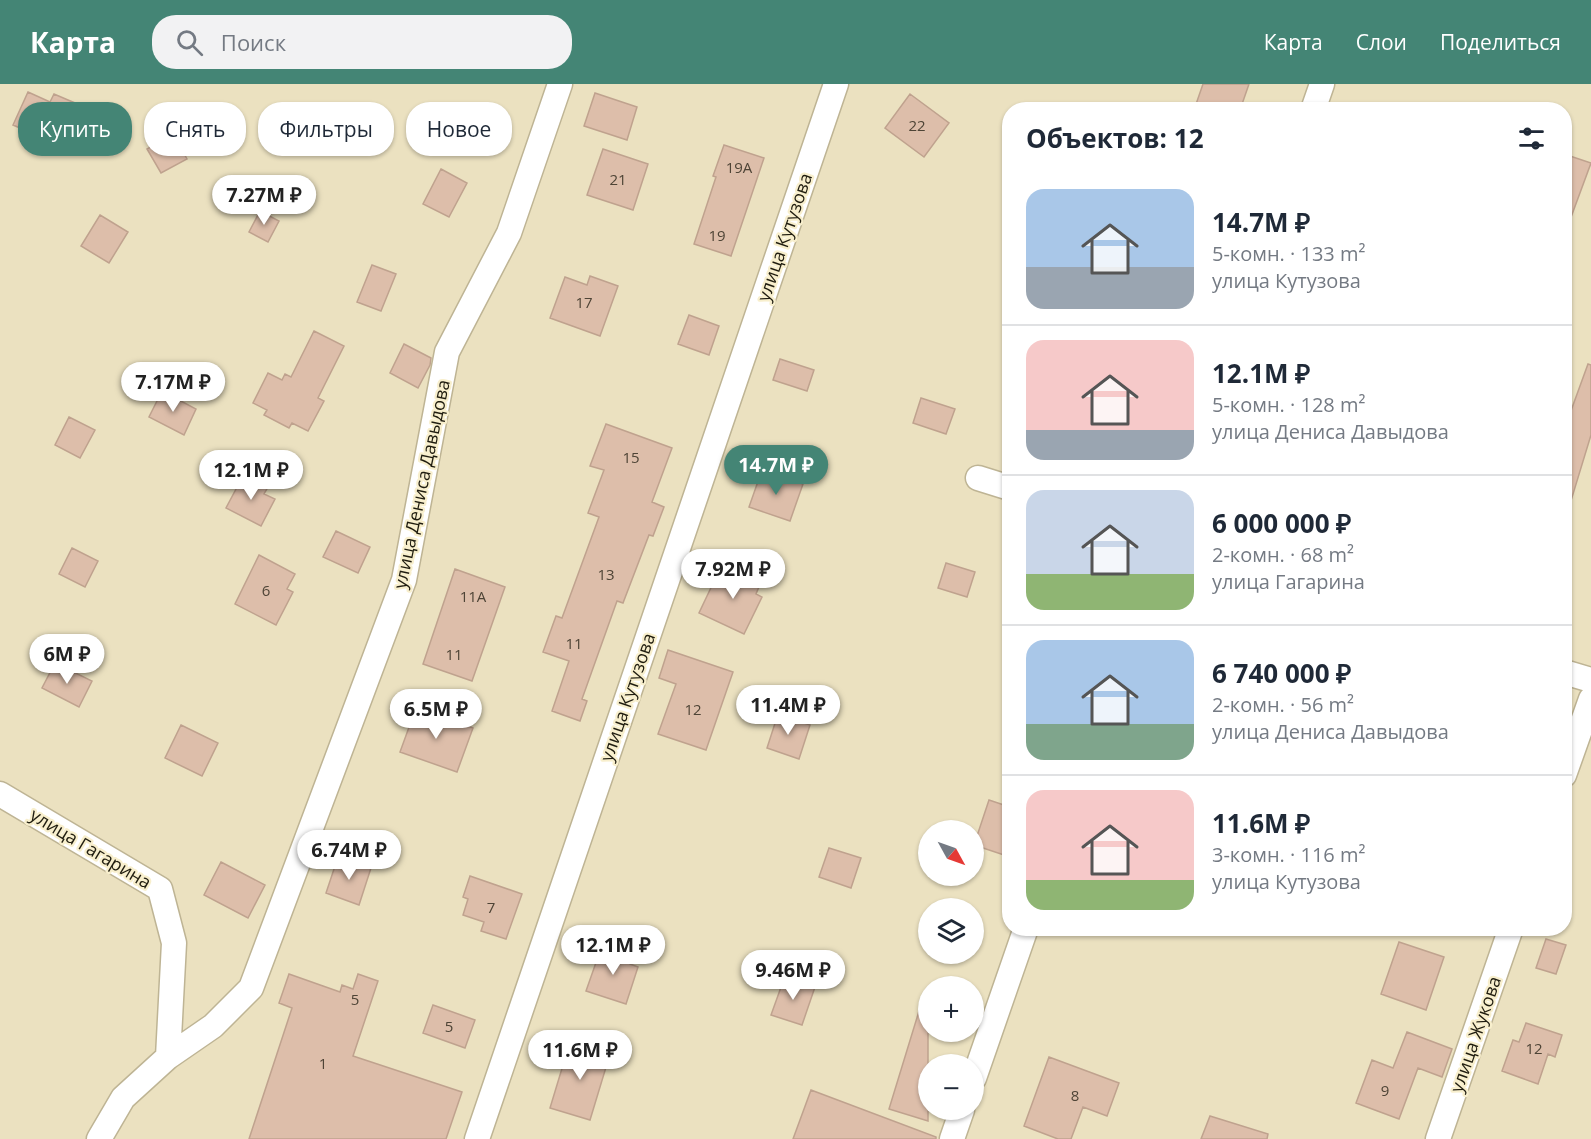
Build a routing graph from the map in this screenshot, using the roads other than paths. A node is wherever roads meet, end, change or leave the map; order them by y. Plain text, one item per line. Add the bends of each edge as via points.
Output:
1 (560, 84) edge
2 (836, 84) edge
3 (1322, 84) edge
4 (1316, 102) edge
5 (978, 478) dead end
6 (1002, 486) edge
7 (1572, 674) edge
8 (1591, 680) edge
9 (1591, 699) edge
10 (1572, 752) edge
11 (0, 795) edge
12 (1023, 936) edge
13 (1508, 936) edge
14 (982, 1054) edge
15 (168, 1057) junction
16 (959, 1120) edge
17 (99, 1139) edge
18 (477, 1139) edge
19 (952, 1139) edge
20 (1438, 1139) edge

1 - 15 street, улица Дениса Давыдова via 509,233 447,352 404,580 251,988 213,1026
2 - 18 street, улица Кутузова
3 - 4 street
5 - 6 street
7 - 8 street
9 - 10 street
11 - 15 street, улица Гагарина via 160,889 174,942
12 - 14 street
13 - 20 street, улица Жукова
15 - 17 street, улица Дениса Давыдова via 123,1098
16 - 19 street

